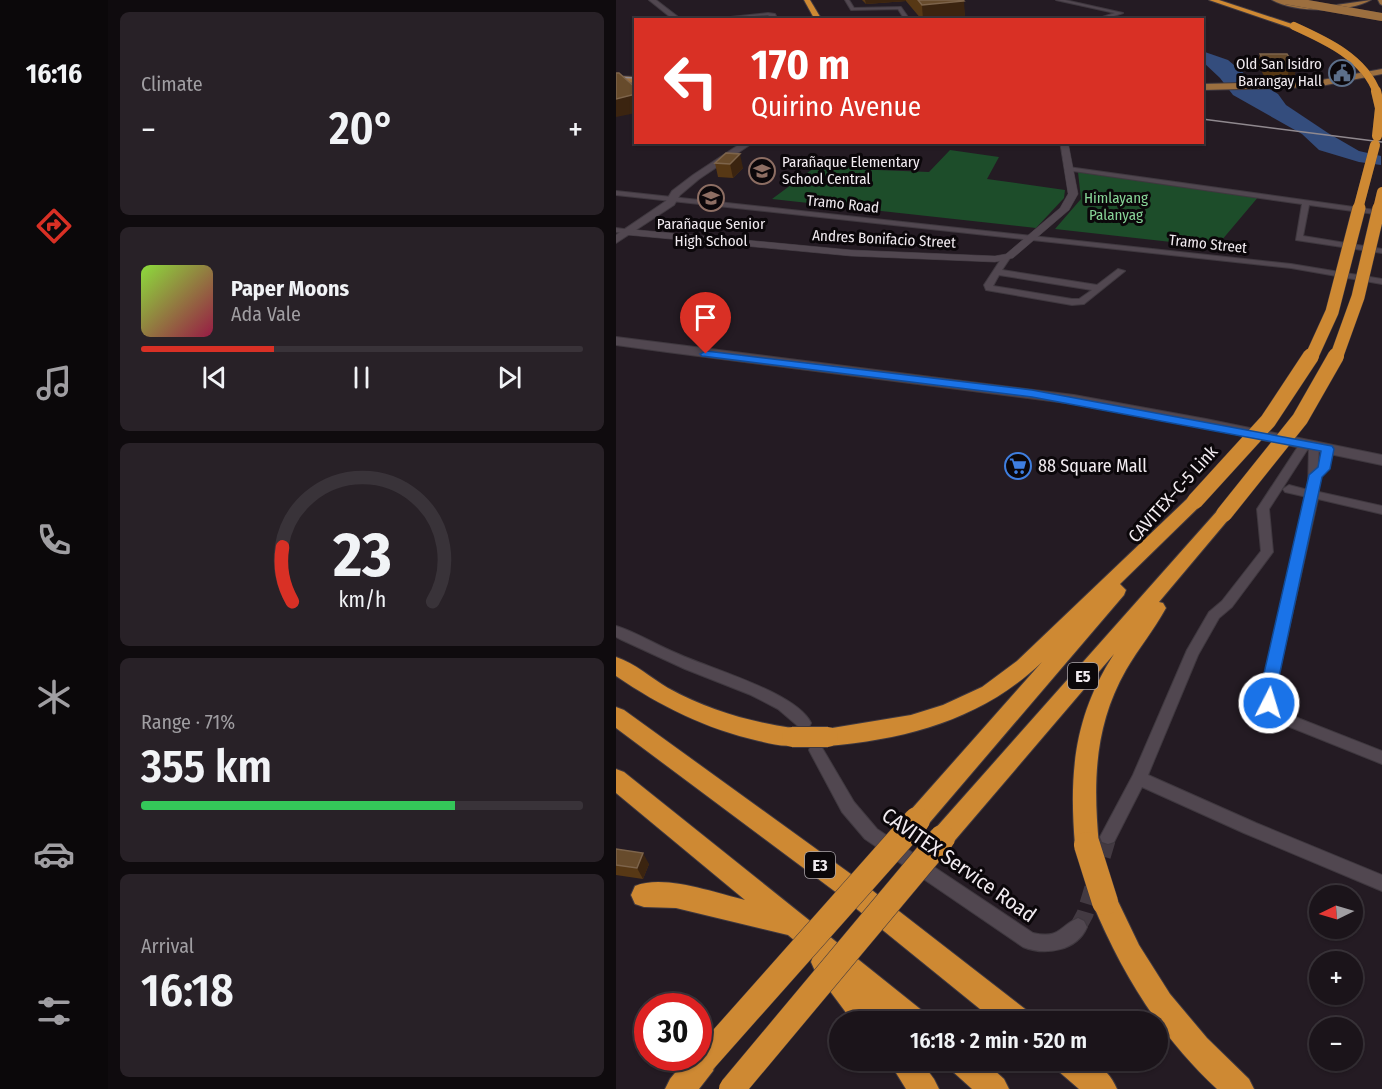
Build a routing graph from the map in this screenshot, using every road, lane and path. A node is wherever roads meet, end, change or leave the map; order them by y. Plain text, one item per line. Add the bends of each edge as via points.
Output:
1 (644, 0) edge
2 (652, 0) edge
3 (807, 0) edge
4 (847, 0) edge
5 (1058, 0) edge
6 (1213, 0) edge
7 (1226, 0) edge
8 (1275, 0) edge
9 (1285, 0) edge
10 (1296, 0) edge
11 (1368, 0) edge
12 (1306, 3) edge
13 (1381, 15) edge
14 (668, 18) edge
15 (676, 18) edge
16 (725, 18) edge
17 (775, 18) edge
18 (818, 18) edge
19 (906, 18) edge
20 (1102, 18) edge
21 (1298, 26) junction
22 (1381, 71) edge
23 (616, 73) edge
24 (634, 77) edge
25 (634, 77) edge
26 (1381, 78) edge
27 (616, 79) edge
28 (1344, 81) junction
29 (1355, 85) junction
30 (1204, 87) edge
31 (1218, 89) junction
32 (1280, 89) junction
33 (1204, 92) edge
34 (747, 144) edge
35 (1064, 144) edge
36 (1068, 169) junction
37 (1381, 192) edge
38 (616, 193) edge
39 (673, 199) junction
40 (1306, 201) junction
41 (1381, 213) edge
42 (616, 230) edge
43 (628, 232) junction
44 (1031, 238) junction
45 (616, 240) edge
46 (1381, 251) edge
47 (1006, 258) junction
48 (1121, 270) dead end
49 (997, 272) junction
50 (1381, 282) edge
51 (1098, 288) junction
52 (616, 340) edge
53 (1316, 447) junction
54 (1381, 460) edge
55 (1289, 489) dead end
56 (1313, 494) junction
57 (1195, 501) junction
58 (1381, 510) edge
59 (1224, 513) junction
60 (616, 632) edge
61 (616, 665) edge
62 (616, 716) edge
63 (798, 730) junction
64 (822, 743) junction
65 (1381, 758) edge
66 (1139, 778) junction
67 (616, 779) edge
68 (1098, 841) junction
69 (1381, 883) edge
70 (644, 895) dead end
71 (794, 924) junction
72 (1078, 927) tunnel mouth
73 (862, 1011) edge
74 (901, 1011) edge
75 (1005, 1011) edge
76 (910, 1071) edge
77 (974, 1071) edge
78 (1080, 1071) edge
79 (680, 1089) edge
80 (732, 1089) edge
81 (924, 1089) edge
82 (994, 1089) edge
83 (1102, 1089) edge
84 (1238, 1089) edge

1 - 14 main road
2 - 15 main road
3 - 18 highway
4 - 19 street via 853,9 899,8
5 - 20 street via 1121,13
6 - 21 highway, CAVITEX–C-5 Link / E5
7 - 21 highway, CAVITEX–C-5 Link / E5
8 - 12 main road
9 - 13 main road, bridge
10 - 13 main road, bridge
11 - 12 main road via 1348,6
16 - 17 street via 768,14
21 - 26 highway, CAVITEX–C-5 Link / E5, bridge via 1354,52
21 - 57 highway, CAVITEX–C-5 Link / E5, bridge via 1344,53 1370,79 1380,100 1377,136 1336,299 1318,344 1268,421
22 - 28 main road
23 - 24 main road
25 - 27 main road
26 - 29 main road
28 - 29 main road
28 - 32 main road
29 - 32 main road
30 - 31 main road
31 - 32 main road
31 - 33 main road
34 - 39 main road via 696,177
35 - 36 street
36 - 40 street
36 - 44 street via 1073,194 1070,202
37 - 59 highway, E5, bridge via 1354,313 1333,364 1298,423
38 - 39 street, Tramo Road
39 - 43 main road
39 - 44 street, Tramo Road
40 - 41 street
40 - 46 street via 1299,238
42 - 43 street, Andres Bonifacio Street
43 - 45 main road
43 - 47 street, Andres Bonifacio Street via 851,254
44 - 47 street
44 - 50 street, Tramo Street via 1291,266
47 - 49 street
48 - 51 street
49 - 51 street
49 - 51 street via 989,288 1078,302
52 - 53 main road via 1032,393
53 - 54 main road
53 - 56 street via 1324,469 1316,475
53 - 66 street via 1263,509 1267,552 1214,615 1192,654
55 - 56 street
56 - 58 street
56 - 65 street via 1268,691 1269,703 1280,717
57 - 64 highway via 1032,660 992,692 924,721
57 - 79 highway, CAVITEX–C-5 Link / E5, bridge
59 - 68 highway via 1135,637 1096,709 1083,765 1083,816
59 - 80 highway, E5, bridge via 942,838
60 - 63 street via 772,699 793,712
61 - 63 highway via 655,692 702,716 751,731
62 - 75 highway, E3 via 837,878
63 - 64 highway, bridge
64 - 72 street, CAVITEX Service Road via 855,818 903,858 1029,941 1051,944
66 - 68 street
66 - 69 street
67 - 71 highway
68 - 84 highway, bridge via 1105,902 1128,953 1161,1005
70 - 71 highway via 676,897
71 - 73 highway
71 - 74 highway
76 - 81 highway
77 - 82 highway
78 - 83 highway

